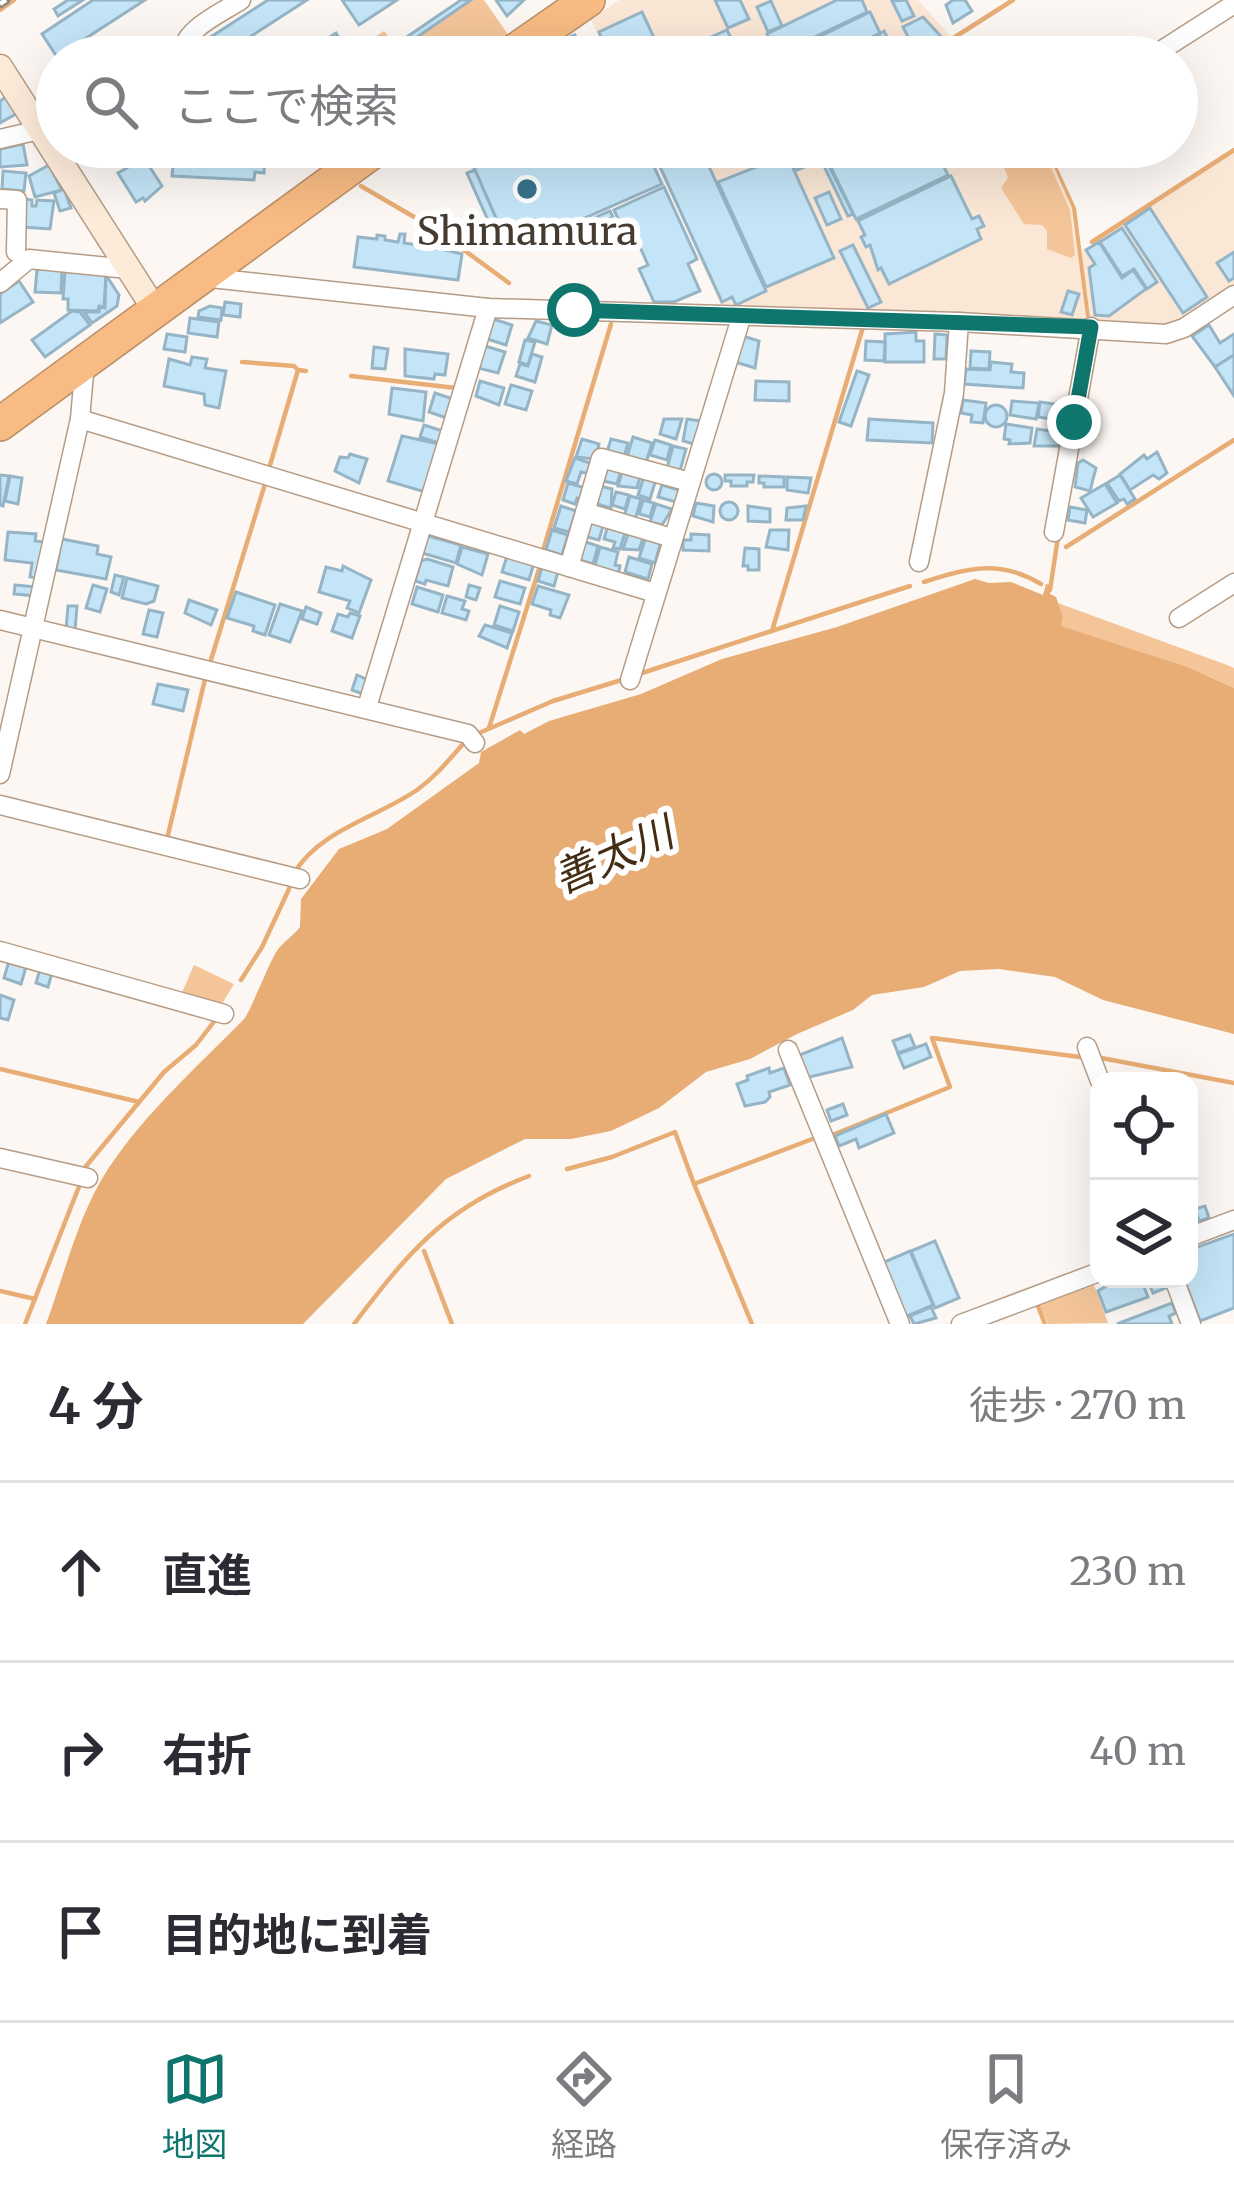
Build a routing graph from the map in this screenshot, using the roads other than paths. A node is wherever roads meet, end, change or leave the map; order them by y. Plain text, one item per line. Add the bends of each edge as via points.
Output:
1 (241, 0) edge
2 (585, 1) edge
3 (1234, 4) edge
4 (188, 36) edge
5 (536, 36) edge
6 (1184, 36) edge
7 (0, 68) edge
8 (36, 125) edge
9 (36, 131) edge
10 (0, 139) edge
11 (63, 168) edge
12 (350, 168) edge
13 (0, 199) edge
14 (16, 252) dead end
15 (128, 269) junction
16 (202, 277) junction
17 (0, 283) edge
18 (1234, 295) edge
19 (488, 308) junction
20 (154, 310) junction
21 (741, 318) junction
22 (959, 322) junction
23 (1091, 327) junction
24 (86, 362) junction
25 (80, 419) junction
26 (0, 424) edge
27 (690, 482) junction
28 (585, 512) junction
29 (424, 523) junction
30 (1054, 532) dead end
31 (672, 538) junction
32 (919, 562) dead end
33 (569, 566) junction
34 (1234, 584) edge
35 (655, 593) junction
36 (1179, 618) dead end
37 (0, 620) edge
38 (35, 628) junction
39 (630, 680) dead end
40 (367, 707) junction
41 (475, 742) dead end
42 (0, 774) edge
43 (0, 805) edge
44 (300, 879) dead end
45 (0, 951) edge
46 (224, 1014) dead end
47 (1087, 1046) dead end
48 (788, 1050) dead end
49 (1097, 1072) edge
50 (0, 1158) edge
51 (88, 1178) dead end
52 (1234, 1220) edge
53 (1198, 1234) edge
54 (1090, 1275) edge
55 (1177, 1288) edge
56 (900, 1324) edge
57 (961, 1324) edge
58 (1191, 1324) edge

1 - 4 street
2 - 5 highway
3 - 6 street
7 - 8 main road
9 - 10 street
11 - 15 main road
12 - 16 highway
13 - 14 street via 17,200
15 - 17 street via 29,259
15 - 20 main road
16 - 19 street
16 - 20 highway
18 - 23 street via 1176,332
19 - 21 street
19 - 29 street
20 - 24 highway
21 - 22 street
21 - 27 street
22 - 23 street
22 - 32 street via 954,393
23 - 30 street
24 - 25 street
24 - 26 highway
25 - 29 street
25 - 38 street
27 - 28 street via 601,458
27 - 31 street
28 - 31 street
28 - 33 street
29 - 33 street
29 - 40 street
31 - 35 street
33 - 35 street
34 - 36 street
35 - 39 street
37 - 38 street
38 - 40 street
38 - 42 street
40 - 41 street
43 - 44 street
45 - 46 street
47 - 49 street
48 - 56 street
50 - 51 street
52 - 53 street
54 - 57 street
55 - 58 street

